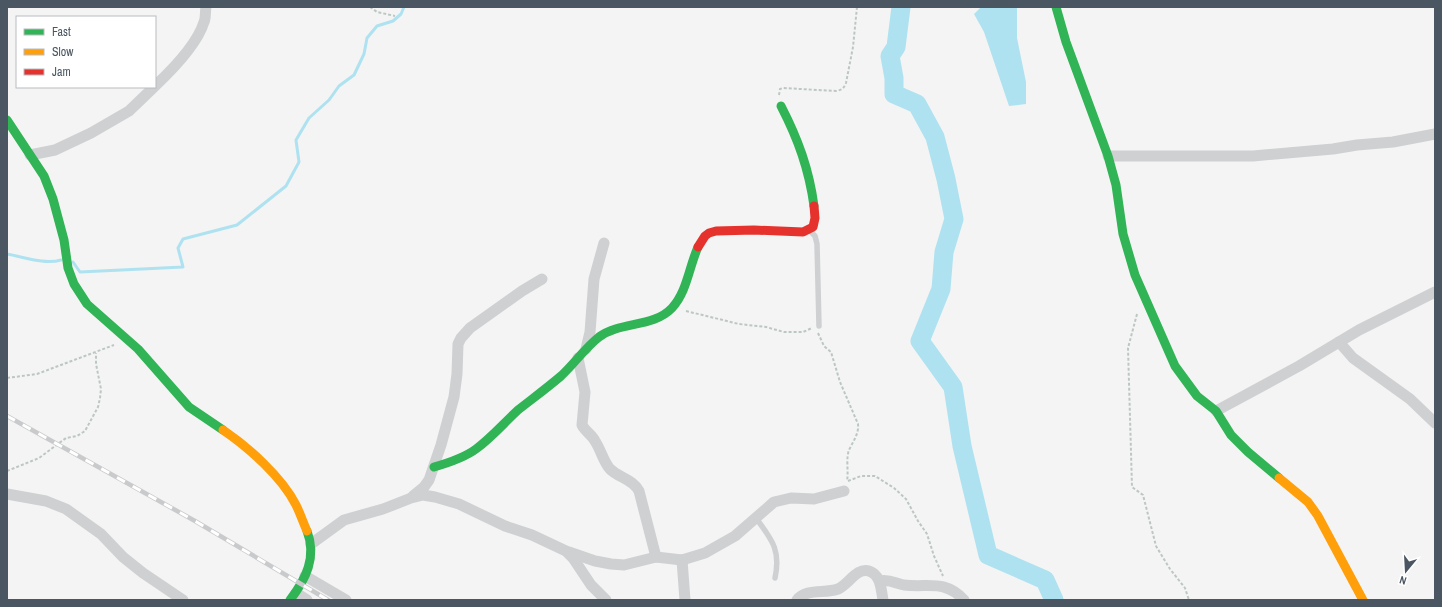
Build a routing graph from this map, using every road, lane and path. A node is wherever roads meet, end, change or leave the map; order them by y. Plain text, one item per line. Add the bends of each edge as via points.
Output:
1 (206, 7) edge
2 (370, 7) edge
3 (856, 7) edge
4 (1056, 7) edge
5 (395, 16) dead end
6 (156, 84) edge
7 (152, 88) edge
8 (781, 106) joint
9 (7, 120) edge
10 (1435, 134) edge
11 (30, 155) junction
12 (1108, 156) junction
13 (809, 230) junction
14 (604, 243) dead end
15 (542, 279) dead end
16 (1435, 292) edge
17 (1142, 296) junction
18 (671, 309) junction
19 (819, 326) junction
20 (128, 339) junction
21 (1339, 342) junction
22 (586, 349) junction
23 (96, 353) junction
24 (578, 358) junction
25 (7, 378) edge
26 (1216, 411) junction
27 (1435, 423) edge
28 (434, 467) junction
29 (7, 471) edge
30 (845, 486) junction
31 (7, 494) edge
32 (411, 498) junction
33 (756, 518) junction
34 (311, 544) junction
35 (566, 551) junction
36 (656, 557) junction
37 (682, 560) junction
38 (305, 576) junction
39 (775, 578) dead end
40 (880, 581) junction
41 (951, 589) junction
42 (293, 597) edge
43 (183, 600) edge
44 (306, 600) edge
45 (346, 600) edge
46 (606, 600) edge
47 (685, 600) edge
48 (797, 600) edge
49 (883, 600) edge
50 (964, 600) edge
51 (1189, 600) edge
52 (1363, 600) edge

1 - 6 street via 204,22 194,43
2 - 5 path via 377,12
3 - 8 path via 853,47 844,88 836,91 783,88 779,92
4 - 12 street via 1066,42
7 - 11 street via 129,111 91,133 55,150
8 - 13 street via 804,155 812,185 815,223
9 - 11 street
10 - 12 street via 1393,142 1253,156
11 - 20 street via 44,176 53,199 74,284 87,304
12 - 17 street via 1116,186 1123,234
13 - 18 street via 804,232 731,229 709,233 699,246 682,292
13 - 19 lane via 817,244
14 - 22 street via 594,279 590,332
15 - 28 street via 470,328 461,338 458,344 454,397
16 - 21 street
17 - 26 street via 1175,366 1197,396
17 - 51 path via 1128,348 1132,487 1143,495 1156,546 1185,588
18 - 19 path via 784,332 803,332
18 - 22 street via 654,320 606,333
19 - 30 path via 818,334 824,346 831,352 840,382 859,427 848,453
20 - 23 path
20 - 34 street via 190,407 240,442 282,484 296,504
21 - 26 street
21 - 27 street via 1353,358 1410,399
22 - 24 street
23 - 25 path via 37,374
23 - 29 path via 100,398 85,431 66,438 39,458
24 - 28 street via 561,376 475,450
24 - 36 street via 585,392 582,425 595,440 615,474 636,486 639,491
26 - 52 street via 1231,435 1248,452 1308,502
28 - 32 street via 424,487
30 - 33 street via 814,499 782,499 774,502
30 - 41 path via 861,476 875,476 906,499 927,534 939,570
31 - 43 street via 46,501 66,509 101,534 143,573
32 - 34 street via 344,520
32 - 35 street via 423,495 448,500
33 - 37 street via 735,536 705,553
33 - 39 lane via 771,538 776,552 778,566
34 - 38 street
35 - 36 street via 611,564 624,565
35 - 46 street
36 - 37 street
37 - 47 street
38 - 42 street
38 - 45 street
40 - 41 street via 904,585 936,585
40 - 48 street via 865,570 839,589 805,593
40 - 49 street
41 - 50 street
42 - 44 street

